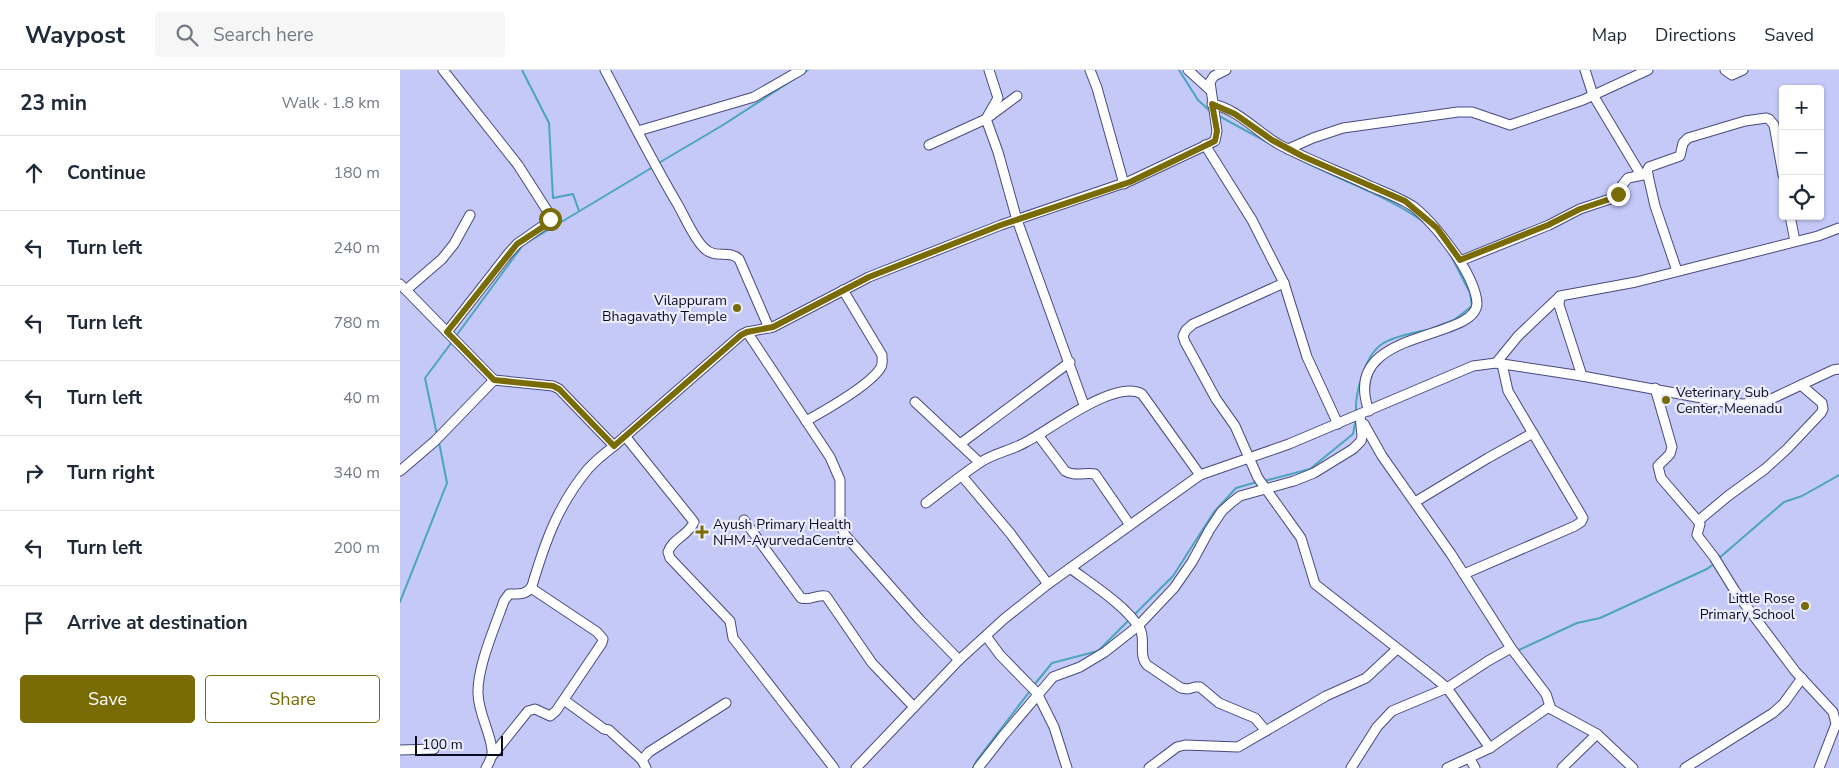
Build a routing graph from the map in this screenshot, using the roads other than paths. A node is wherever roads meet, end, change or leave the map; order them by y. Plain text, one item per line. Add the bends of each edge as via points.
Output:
1 (443, 70) edge
2 (606, 70) edge
3 (801, 70) edge
4 (989, 70) edge
5 (1090, 70) edge
6 (1188, 70) edge
7 (1226, 70) edge
8 (1585, 70) edge
9 (1648, 70) edge
10 (1725, 70) edge
11 (1743, 70) edge
12 (1212, 73) edge
13 (1210, 90) junction
14 (1593, 95) junction
15 (1017, 96) dead end
16 (1214, 106) junction
17 (986, 119) junction
18 (638, 132) junction
19 (929, 145) dead end
20 (1205, 145) junction
21 (1288, 149) junction
22 (1779, 153) edge
23 (1644, 174) junction
24 (1124, 184) junction
25 (470, 215) dead end
26 (1017, 220) junction
27 (1791, 220) edge
28 (1839, 228) edge
29 (1795, 241) junction
30 (1460, 260) junction
31 (1678, 271) junction
32 (1284, 283) junction
33 (403, 287) edge
34 (843, 290) junction
35 (1559, 297) junction
36 (769, 328) junction
37 (747, 332) junction
38 (448, 333) junction
39 (1070, 362) junction
40 (1499, 363) junction
41 (1839, 369) edge
42 (1582, 376) junction
43 (494, 380) junction
44 (1801, 385) junction
45 (1655, 388) junction
46 (915, 402) dead end
47 (1084, 405) junction
48 (1360, 416) junction
49 (806, 421) junction
50 (1338, 424) junction
51 (1534, 433) junction
52 (1038, 435) junction
53 (626, 436) junction
54 (960, 444) junction
55 (614, 446) junction
56 (1248, 458) junction
57 (979, 462) junction
58 (400, 471) edge
59 (1200, 475) junction
60 (962, 476) junction
61 (1265, 488) junction
62 (1415, 502) junction
63 (926, 503) dead end
64 (744, 520) dead end
65 (1698, 521) junction
66 (1130, 525) junction
67 (1070, 568) junction
68 (1464, 574) junction
69 (1048, 584) junction
70 (531, 588) junction
71 (1137, 625) junction
72 (986, 636) junction
73 (1511, 648) junction
74 (1398, 649) junction
75 (959, 660) junction
76 (1802, 678) junction
77 (1447, 688) junction
78 (1038, 694) junction
79 (564, 700) junction
80 (726, 703) dead end
81 (914, 707) junction
82 (1552, 709) junction
83 (1837, 717) edge
84 (1266, 731) junction
85 (1597, 734) junction
86 (434, 748) dead end
87 (1490, 748) junction
88 (400, 750) edge
89 (492, 756) junction
90 (1470, 759) junction
91 (644, 764) edge
92 (486, 768) edge
93 (834, 768) edge
94 (856, 768) edge
95 (978, 768) edge
96 (1067, 768) edge
97 (1149, 768) edge
98 (1350, 768) edge
99 (1447, 768) edge
100 (1475, 768) edge
101 (1562, 768) edge
102 (1633, 768) edge
103 (1685, 768) edge
104 (1819, 768) edge

1 - 38 street via 518,165 550,214 547,223 508,254
2 - 18 street
3 - 18 street via 754,97
4 - 17 street via 998,98
5 - 24 street
6 - 13 street
7 - 12 street
8 - 14 street
9 - 14 street
10 - 11 street via 1732,75
12 - 13 street
13 - 16 street
14 - 21 street via 1510,125 1466,112 1343,128
14 - 23 street
15 - 17 street
16 - 20 street via 1216,140
16 - 21 street via 1235,114
17 - 19 street
17 - 26 street
18 - 36 street via 704,249 711,254 732,254 739,259
20 - 24 street
20 - 32 street via 1252,220
21 - 30 street via 1405,201 1437,228
22 - 23 street via 1774,125 1769,119 1745,121 1688,138 1683,143 1680,156 1649,167
23 - 30 street via 1625,181 1613,198
23 - 31 street
24 - 26 street
25 - 33 street via 442,259
26 - 34 street
26 - 39 street
27 - 29 street
28 - 29 street
29 - 31 street
30 - 48 street via 1477,302 1475,310 1453,325 1382,354 1367,378
31 - 35 street
32 - 50 street via 1307,357
32 - 56 street via 1193,324 1183,336 1206,382 1235,426
33 - 38 street
34 - 36 street
34 - 49 street via 882,355 882,366 858,389
35 - 40 street via 1518,336
35 - 42 street
36 - 37 street
37 - 49 street
37 - 53 street
38 - 43 street
39 - 47 street
39 - 54 street
40 - 42 street
40 - 48 street via 1473,366
40 - 51 street via 1508,391
41 - 44 street
42 - 45 street
43 - 55 street via 559,389
43 - 58 street via 435,441
44 - 45 street via 1767,400 1743,404
44 - 65 street via 1820,400 1822,412 1766,469
45 - 65 street via 1672,447 1670,454 1658,466 1659,474
46 - 54 street
47 - 52 street
47 - 59 street via 1126,391 1137,392
48 - 50 street
48 - 61 street via 1362,436 1352,449 1314,473
48 - 62 street via 1382,456
49 - 75 street via 838,472 840,524 846,535
50 - 56 street
51 - 62 street
51 - 68 street via 1583,520
52 - 57 street
52 - 66 street via 1065,471 1070,474 1096,474
53 - 55 street
53 - 93 street via 694,522 670,547 670,558 730,621 733,638
54 - 57 street
55 - 70 street via 589,468 562,505
56 - 59 street
56 - 61 street
57 - 60 street
59 - 66 street
60 - 63 street
60 - 69 street
61 - 71 street via 1240,496 1222,511 1174,588
61 - 74 street via 1301,538 1316,584
62 - 68 street
64 - 81 street via 802,598 826,596 872,663
65 - 76 street via 1697,535 1735,591
66 - 67 street
67 - 69 street
67 - 71 street via 1100,590
68 - 73 street
69 - 72 street
70 - 79 street via 603,639
70 - 89 street via 525,593 505,597 480,675 480,712
71 - 78 street via 1105,652 1080,667 1053,677
71 - 84 street via 1147,666 1181,688 1200,687 1219,703 1255,718
72 - 75 street
72 - 78 street
73 - 77 street
73 - 82 street via 1546,694
74 - 77 street
74 - 84 street via 1366,678 1326,696
75 - 81 street
76 - 83 street
76 - 103 street via 1773,713
77 - 87 street
77 - 98 street via 1392,711
78 - 95 street
78 - 96 street via 1054,727
79 - 89 street via 550,716 535,710 528,711
79 - 91 street via 610,730
80 - 91 street via 650,752
81 - 94 street
82 - 85 street
82 - 87 street via 1543,709
83 - 104 street
84 - 97 street via 1238,747 1205,744 1177,747
85 - 101 street
85 - 102 street
86 - 88 street
87 - 90 street
89 - 92 street
90 - 99 street
90 - 100 street

